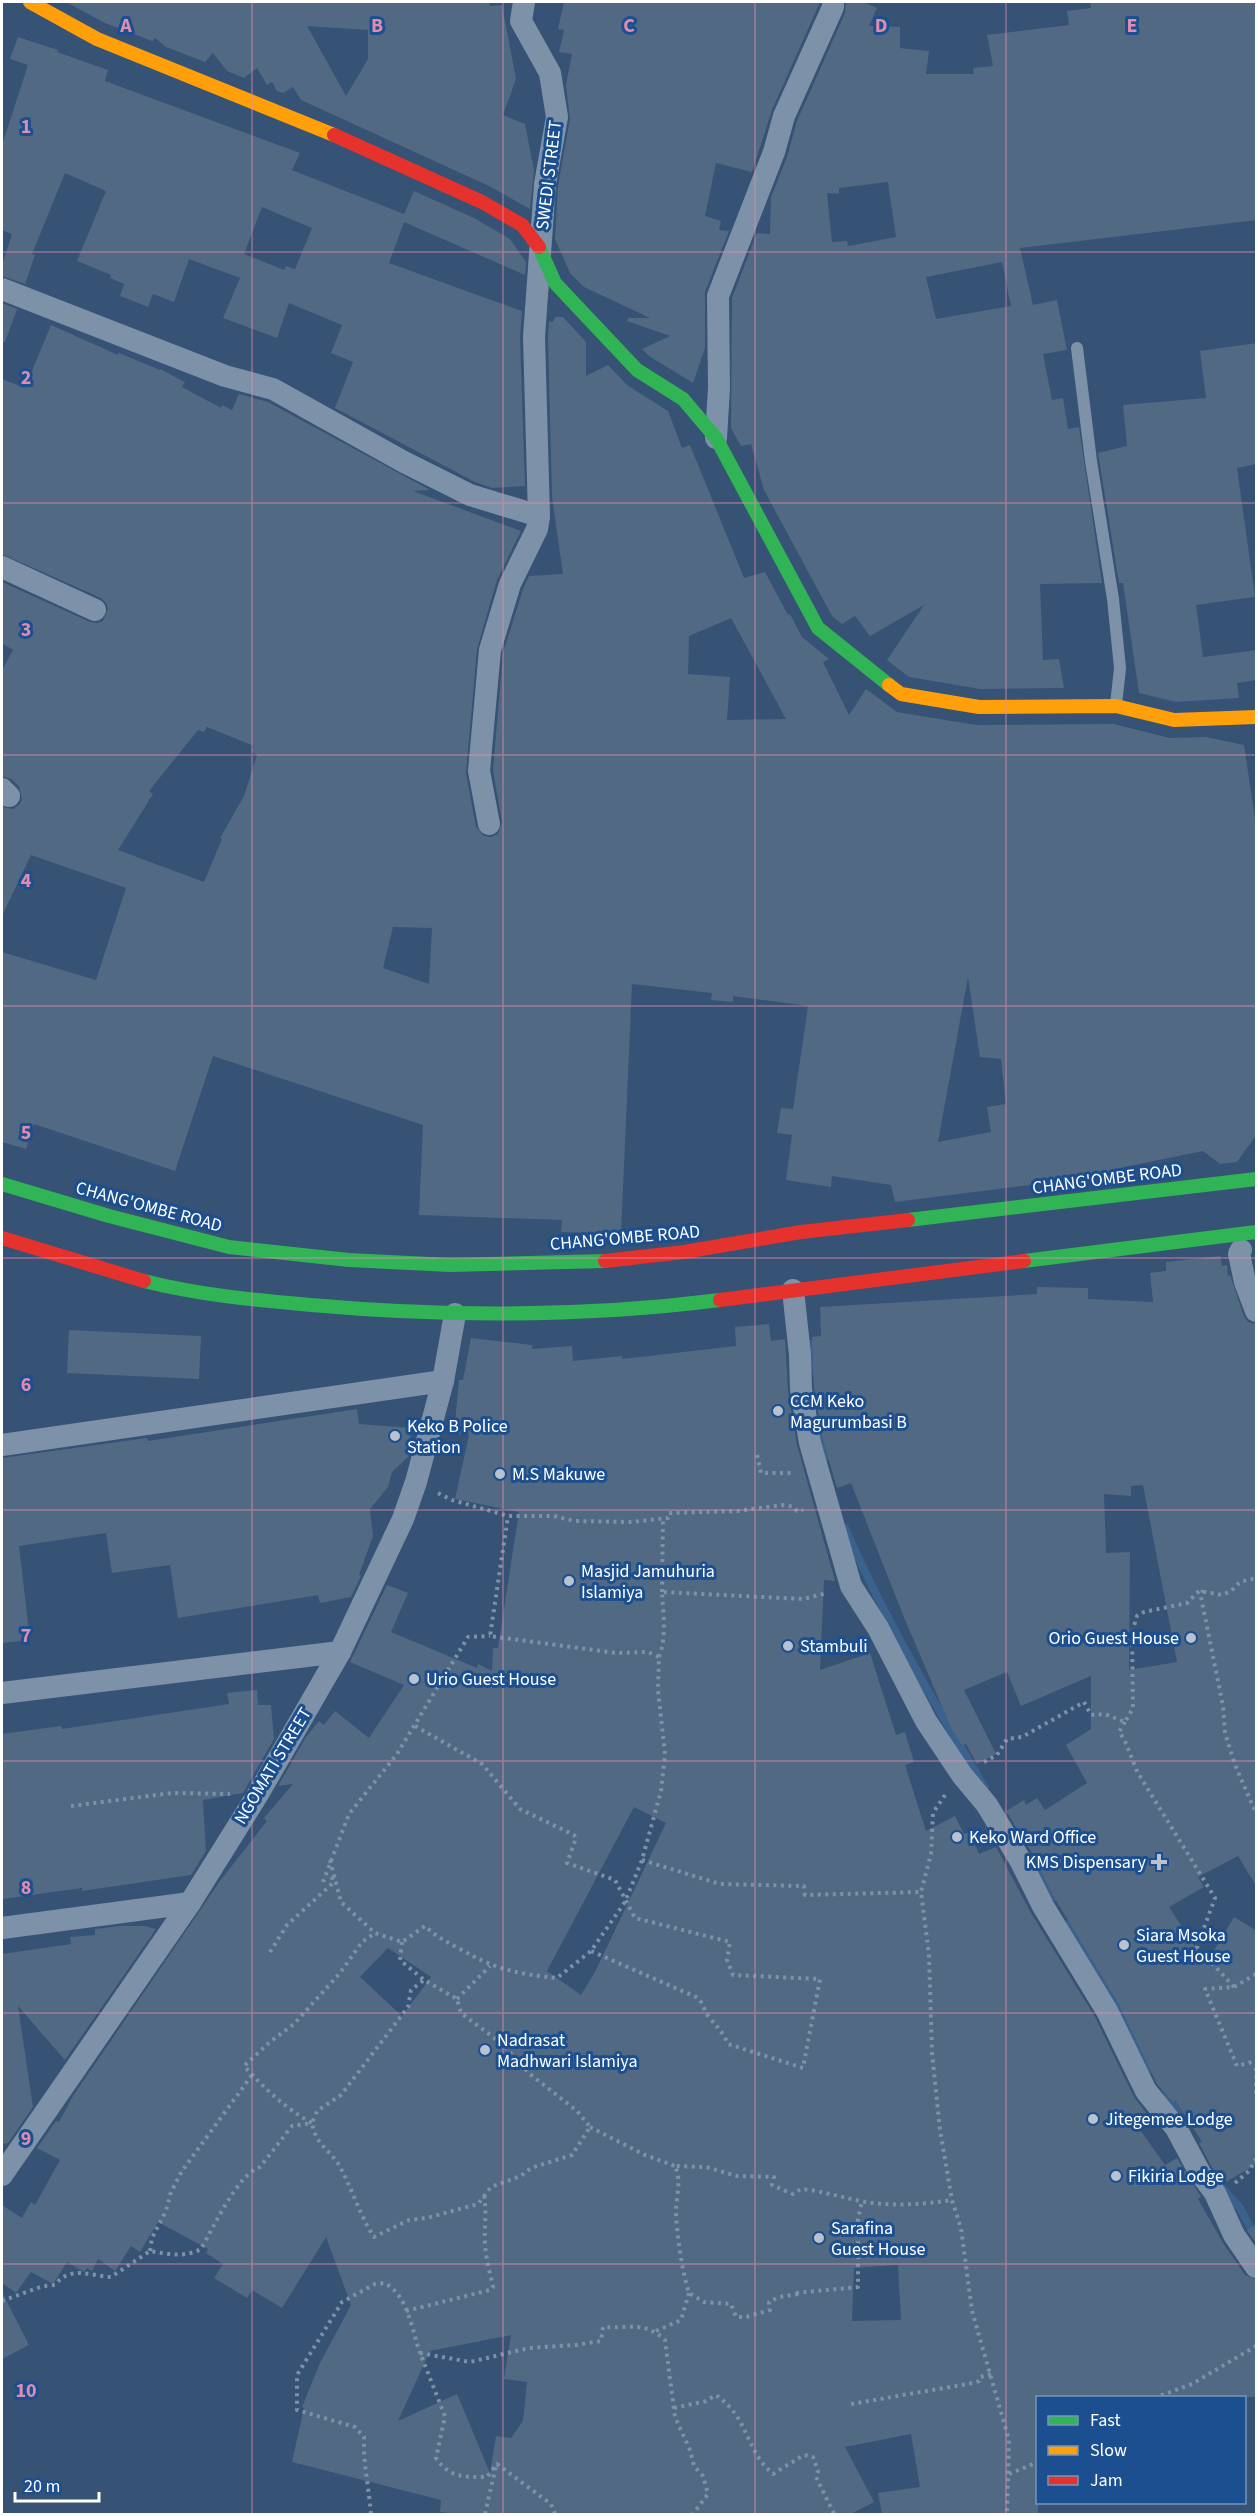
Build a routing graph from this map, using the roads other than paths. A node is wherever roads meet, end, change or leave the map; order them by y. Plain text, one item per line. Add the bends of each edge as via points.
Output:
1 (30, 2) edge
2 (524, 2) edge
3 (833, 2) edge
4 (540, 249) junction
5 (2, 289) edge
6 (1077, 348) dead end
7 (719, 388) junction
8 (682, 399) junction
9 (716, 438) junction
10 (539, 516) junction
11 (2, 567) edge
12 (95, 610) dead end
13 (1116, 706) junction
14 (1257, 717) edge
15 (489, 824) dead end
16 (1257, 1179) edge
17 (2, 1184) edge
18 (1257, 1232) edge
19 (2, 1238) edge
20 (1241, 1251) dead end
21 (793, 1290) junction
22 (1257, 1311) edge
23 (455, 1314) junction
24 (443, 1381) junction
25 (2, 1445) edge
26 (340, 1652) junction
27 (2, 1692) edge
28 (190, 1903) junction
29 (2, 1928) edge
30 (9, 2153) edge
31 (2, 2175) edge
32 (1257, 2267) edge

1 - 4 main road via 97,39 302,120 482,202 522,225
2 - 4 street, SWEDI STREET via 521,21 550,74 557,117 545,184
3 - 7 street via 784,116 774,152 718,296
4 - 8 main road via 555,283 637,370
4 - 10 street, SWEDI STREET via 534,337
5 - 10 street via 225,376 273,389 470,495
6 - 13 lane via 1113,599 1120,668
7 - 8 street
7 - 9 street
8 - 9 main road
9 - 13 main road via 818,628 901,694 979,706
10 - 15 street via 537,529 510,584 490,650 479,771
11 - 12 street
13 - 14 main road via 1174,720
16 - 17 main road, CHANG'OMBE ROAD via 801,1232 588,1263 450,1265 349,1260 229,1247
18 - 21 main road
19 - 23 main road via 98,1269 215,1296 345,1309
20 - 22 street via 1245,1281
21 - 23 main road via 622,1309
21 - 32 street via 810,1443 851,1586 878,1628 926,1721 987,1805 1020,1860 1043,1906 1107,2011 1146,2091 1176,2128 1215,2193 1234,2235
23 - 24 street, NGOMATI STREET
24 - 25 street
24 - 26 street, NGOMATI STREET via 403,1519
26 - 27 street
26 - 28 street, NGOMATI STREET
28 - 29 street
28 - 30 street, NGOMATI STREET
30 - 31 street, NGOMATI STREET

